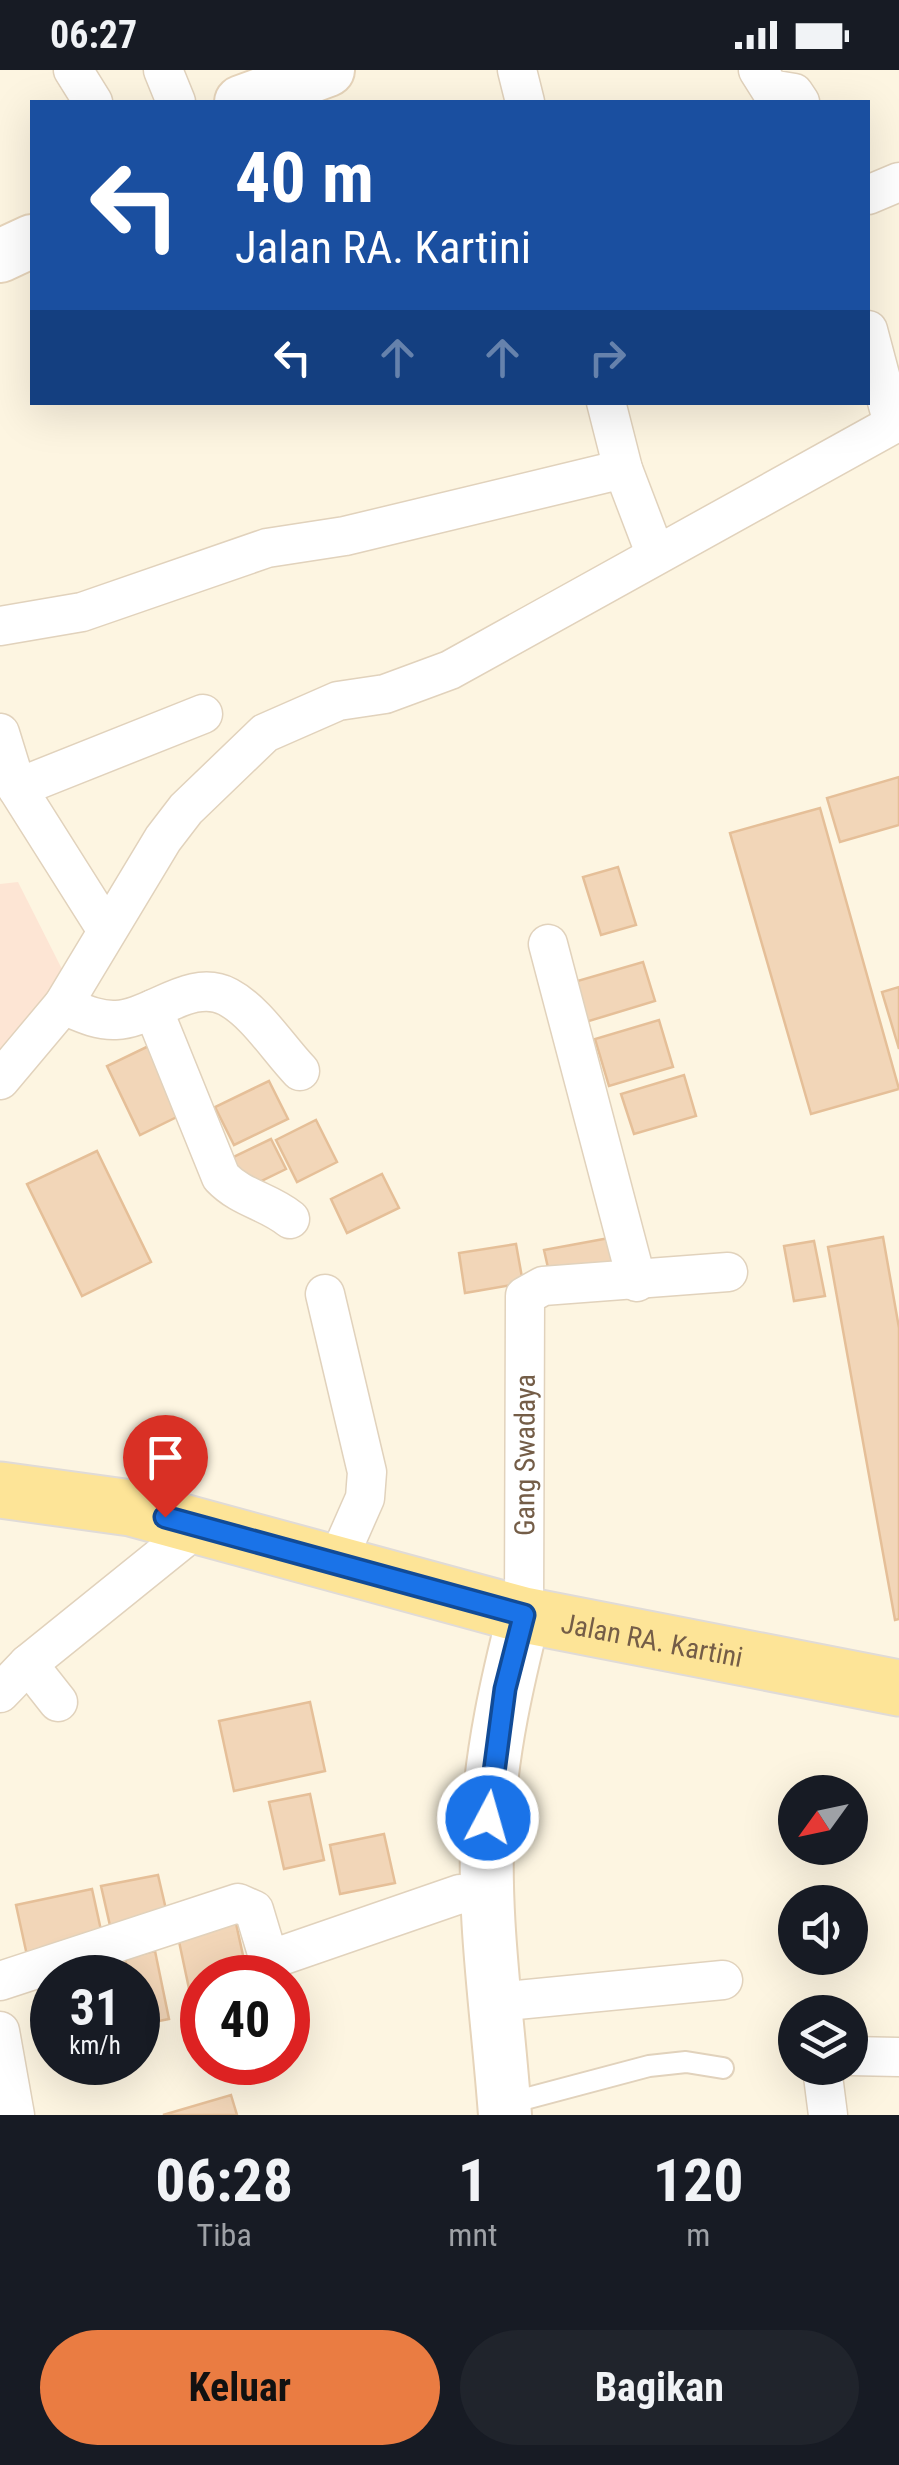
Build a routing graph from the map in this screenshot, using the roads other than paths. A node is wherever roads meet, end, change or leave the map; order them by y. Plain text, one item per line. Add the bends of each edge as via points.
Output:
1 (73, 70) edge
2 (163, 70) edge
3 (517, 70) edge
4 (758, 70) edge
5 (323, 71) edge
6 (92, 100) edge
7 (175, 100) edge
8 (246, 100) edge
9 (525, 100) edge
10 (799, 100) edge
11 (899, 182) edge
12 (870, 193) edge
13 (30, 242) edge
14 (0, 256) edge
15 (870, 337) edge
16 (607, 405) edge
17 (896, 422) edge
18 (624, 469) junction
19 (655, 554) junction
20 (0, 626) edge
21 (203, 714) dead end
22 (0, 733) edge
23 (17, 788) junction
24 (106, 929) junction
25 (548, 944) dead end
26 (63, 1005) junction
27 (154, 1009) junction
28 (300, 1071) dead end
29 (0, 1080) edge
30 (290, 1219) dead end
31 (728, 1272) dead end
32 (637, 1282) junction
33 (326, 1294) dead end
34 (0, 1490) edge
35 (199, 1526) junction
36 (335, 1566) junction
37 (524, 1615) junction
38 (28, 1664) junction
39 (899, 1688) edge
40 (0, 1693) edge
41 (58, 1702) dead end
42 (486, 1898) junction
43 (723, 1980) dead end
44 (0, 1981) edge
45 (496, 2002) junction
46 (0, 2032) edge
47 (868, 2056) edge
48 (899, 2056) edge
49 (722, 2068) dead end
50 (824, 2085) edge
51 (505, 2110) edge
52 (14, 2115) edge
53 (828, 2115) edge

1 - 6 street
2 - 7 street
3 - 9 street
4 - 10 street via 768,86
5 - 8 street
11 - 12 street
13 - 14 street
15 - 17 street
16 - 18 street
17 - 19 street
18 - 19 street
18 - 20 street via 267,548 82,612
19 - 24 street via 450,670 385,694 338,701 265,733 186,809
21 - 23 street
22 - 23 street
23 - 24 street
24 - 26 street
25 - 32 street
26 - 27 street via 110,1021
26 - 29 street
27 - 28 street via 202,992 228,996
27 - 30 street via 221,1177 243,1197
31 - 32 street
32 - 37 street, Gang Swadaya via 544,1286 525,1296
33 - 36 street via 368,1472 365,1498
34 - 35 main road, Jalan RA. Kartini via 66,1496
35 - 36 main road, Jalan RA. Kartini
35 - 38 street
36 - 37 main road, Jalan RA. Kartini
37 - 39 main road, Jalan RA. Kartini
37 - 42 street via 494,1760
38 - 40 street
38 - 41 street
42 - 44 street via 460,1894 269,1960 254,1910 238,1903
42 - 45 street
43 - 45 street
45 - 51 street
46 - 52 street
47 - 48 street
49 - 51 lane via 686,2062 649,2066
50 - 53 street

